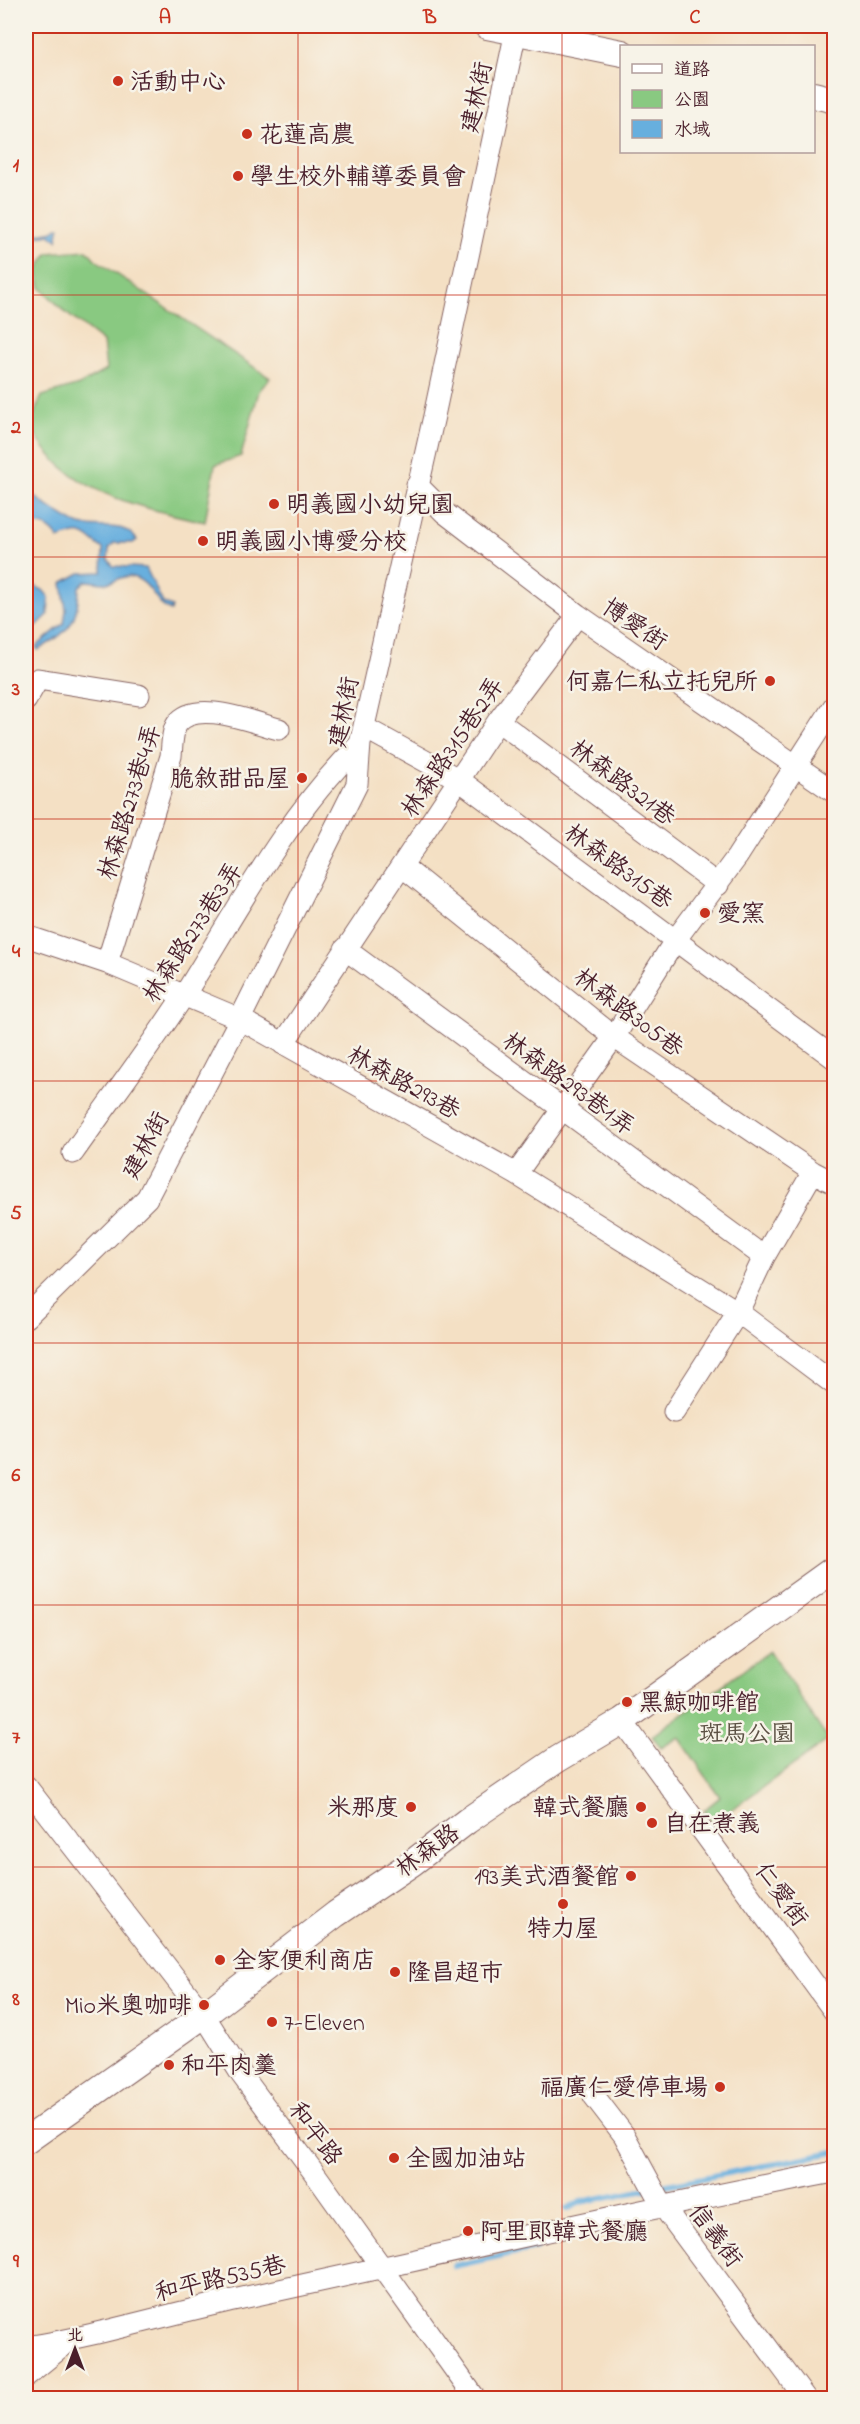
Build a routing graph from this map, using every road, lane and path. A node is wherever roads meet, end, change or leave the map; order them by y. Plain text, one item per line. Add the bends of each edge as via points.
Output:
1 (487, 26) edge
2 (516, 31) junction
3 (620, 53) edge
4 (815, 95) edge
5 (834, 100) edge
6 (417, 484) junction
7 (578, 615) junction
8 (139, 695) dead end
9 (26, 700) edge
10 (834, 706) edge
11 (498, 721) junction
12 (279, 729) dead end
13 (362, 736) junction
14 (797, 764) junction
15 (458, 779) junction
16 (834, 792) edge
17 (403, 867) junction
18 (718, 885) junction
19 (26, 936) edge
20 (676, 939) junction
21 (345, 949) junction
22 (107, 963) junction
23 (184, 994) junction
24 (240, 1019) junction
25 (614, 1037) junction
26 (283, 1044) junction
27 (834, 1058) edge
28 (562, 1111) junction
29 (73, 1153) dead end
30 (813, 1172) junction
31 (516, 1174) junction
32 (834, 1183) edge
33 (764, 1257) junction
34 (738, 1312) junction
35 (26, 1317) edge
36 (834, 1384) edge
37 (674, 1412) dead end
38 (834, 1569) edge
39 (622, 1721) junction
40 (26, 1786) edge
41 (834, 2011) edge
42 (204, 2015) junction
43 (594, 2096) dead end
44 (26, 2141) edge
45 (834, 2172) edge
46 (656, 2193) junction
47 (382, 2268) junction
48 (70, 2340) junction
49 (26, 2347) edge
50 (26, 2376) edge
51 (475, 2398) edge
52 (806, 2398) edge

1 - 2 street
2 - 3 street
2 - 6 street, 建林街
4 - 5 street
6 - 7 street, 博愛街 via 445,513
6 - 13 street, 建林街
7 - 11 street, 林森路315巷2弄
7 - 14 street, 博愛街
8 - 9 street via 38,679
10 - 14 street
11 - 15 street, 林森路315巷2弄
11 - 18 street, 林森路321巷
12 - 22 street, 林森路273巷4弄 via 204,711 188,714 176,725 171,756
13 - 15 street, 林森路315巷
13 - 23 street, 林森路273巷3弄 via 279,844
13 - 24 street, 建林街 via 357,784
14 - 16 street, 博愛街
14 - 18 street
15 - 17 street, 林森路315巷2弄
15 - 20 street, 林森路315巷
17 - 21 street, 林森路315巷2弄
17 - 25 street, 林森路305巷
18 - 20 street
19 - 22 street, 林森路293巷
20 - 25 street
20 - 27 street, 林森路315巷
21 - 26 street, 林森路315巷2弄
21 - 28 street, 林森路293巷1弄
22 - 23 street, 林森路293巷
23 - 24 street, 林森路293巷
23 - 29 street, 林森路273巷3弄
24 - 26 street, 林森路293巷
24 - 35 street, 建林街 via 147,1198
25 - 28 street
25 - 30 street, 林森路305巷
26 - 31 street, 林森路293巷
28 - 31 street
28 - 33 street, 林森路293巷1弄
30 - 32 street, 林森路305巷
30 - 33 street
31 - 34 street, 林森路293巷
33 - 34 street
34 - 36 street, 林森路293巷
34 - 37 street
38 - 39 street, 林森路
39 - 41 street, 仁愛街
39 - 42 street, 林森路 via 467,1821
40 - 42 street, 和平路
42 - 44 street, 林森路
42 - 47 street, 和平路 via 241,2074
43 - 46 street, 信義街 via 624,2135
45 - 46 street, 和平路535巷
46 - 47 street, 和平路535巷
46 - 52 street, 信義街
47 - 48 street, 和平路535巷
47 - 51 street, 和平路
48 - 49 street, 和平路535巷
48 - 50 street

